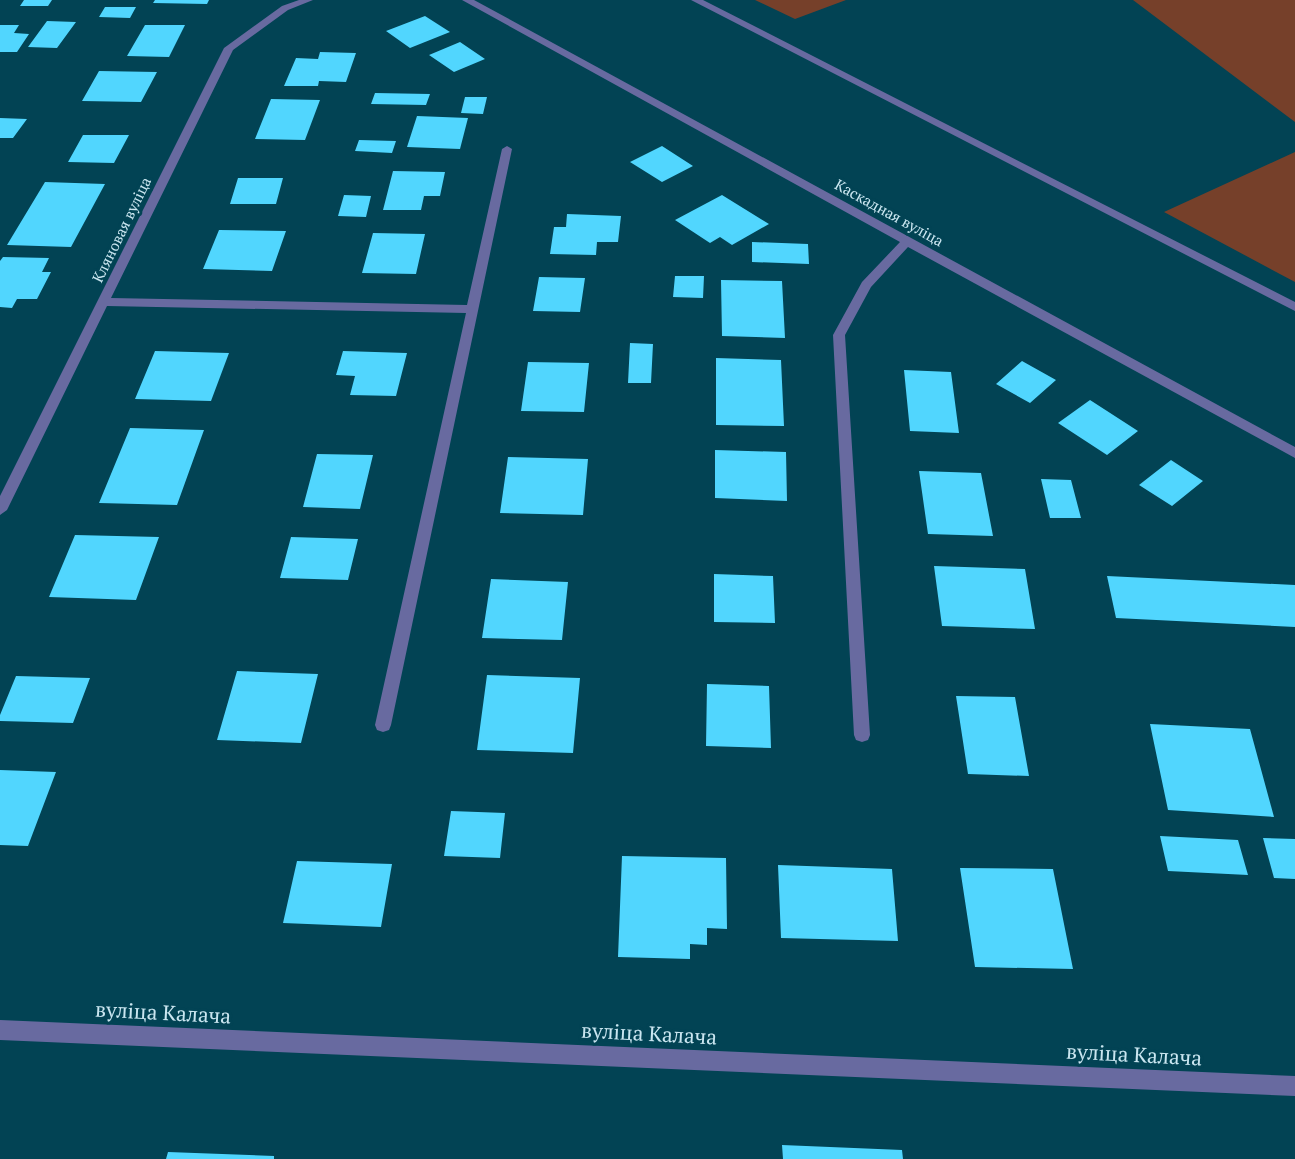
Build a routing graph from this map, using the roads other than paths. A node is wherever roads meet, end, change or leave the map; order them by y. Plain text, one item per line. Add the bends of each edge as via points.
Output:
1 (308, 0) edge
2 (467, 0) edge
3 (696, 0) edge
4 (507, 149) dead end
5 (908, 240) junction
6 (103, 302) junction
7 (1295, 307) edge
8 (473, 309) junction
9 (1295, 453) edge
10 (0, 510) edge
11 (383, 725) dead end
12 (862, 735) dead end
13 (0, 1030) edge
14 (1295, 1086) edge

1 - 6 street, Кляновая вуліца via 285,8 229,48
2 - 5 street, Каскадная вуліца
3 - 7 street
4 - 8 street
5 - 9 street, Каскадная вуліца
5 - 12 street via 866,285 838,335
6 - 8 street
6 - 10 street, Кляновая вуліца
8 - 11 street
13 - 14 street, вуліца Калача

